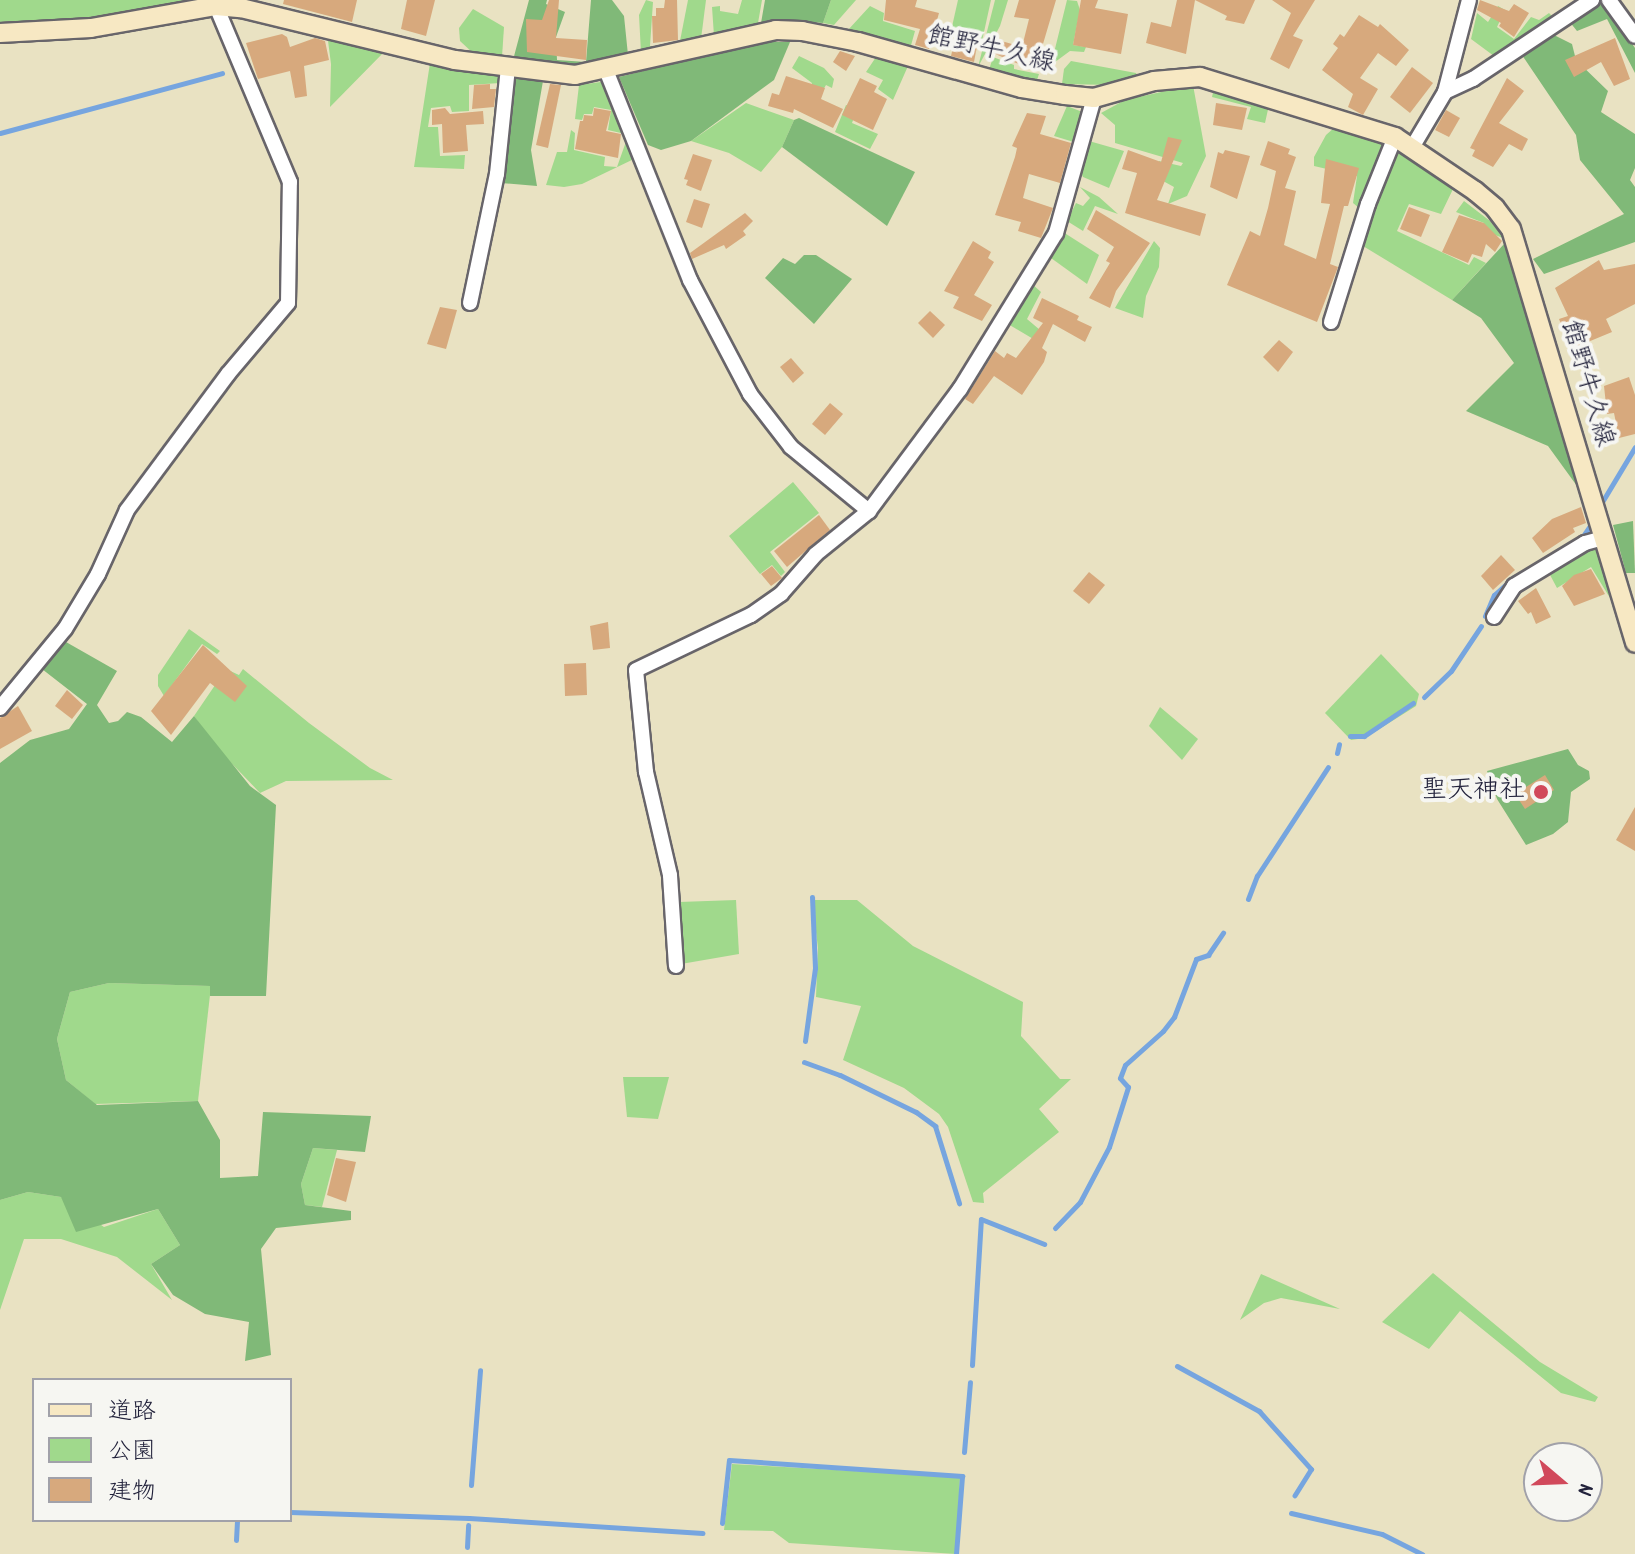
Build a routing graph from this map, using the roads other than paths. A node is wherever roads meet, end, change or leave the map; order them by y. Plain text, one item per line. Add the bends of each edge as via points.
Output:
1 (1469, 0) edge
2 (1592, 0) edge
3 (1609, 0) edge
4 (216, 3) edge
5 (0, 33) edge
6 (1635, 36) edge
7 (508, 68) junction
8 (606, 70) junction
9 (1445, 92) junction
10 (1094, 98) junction
11 (1395, 137) junction
12 (1413, 146) junction
13 (470, 303) dead end
14 (1331, 322) dead end
15 (869, 511) junction
16 (1604, 538) junction
17 (1494, 617) dead end
18 (1635, 643) edge
19 (0, 708) edge
20 (676, 966) dead end

1 - 9 street
2 - 9 street
3 - 6 street
4 - 5 main road, 館野牛久線 via 91,28
4 - 7 main road, 館野牛久線
4 - 19 street via 290,182 288,303 127,510 65,629
7 - 8 main road, 館野牛久線 via 575,75
7 - 13 street via 497,174
8 - 10 main road, 館野牛久線 via 776,30 802,31 1033,91
8 - 15 street via 690,280 750,394 791,447
9 - 12 street
10 - 11 main road, 館野牛久線 via 1154,81 1200,77
10 - 15 street via 1056,233 960,389
11 - 12 main road, 館野牛久線
11 - 14 street
12 - 16 main road, 館野牛久線 via 1485,199 1511,229
15 - 20 street via 816,554 781,594 751,615 636,670 646,772 670,875
16 - 17 street via 1585,543 1514,586
16 - 18 main road, 館野牛久線

